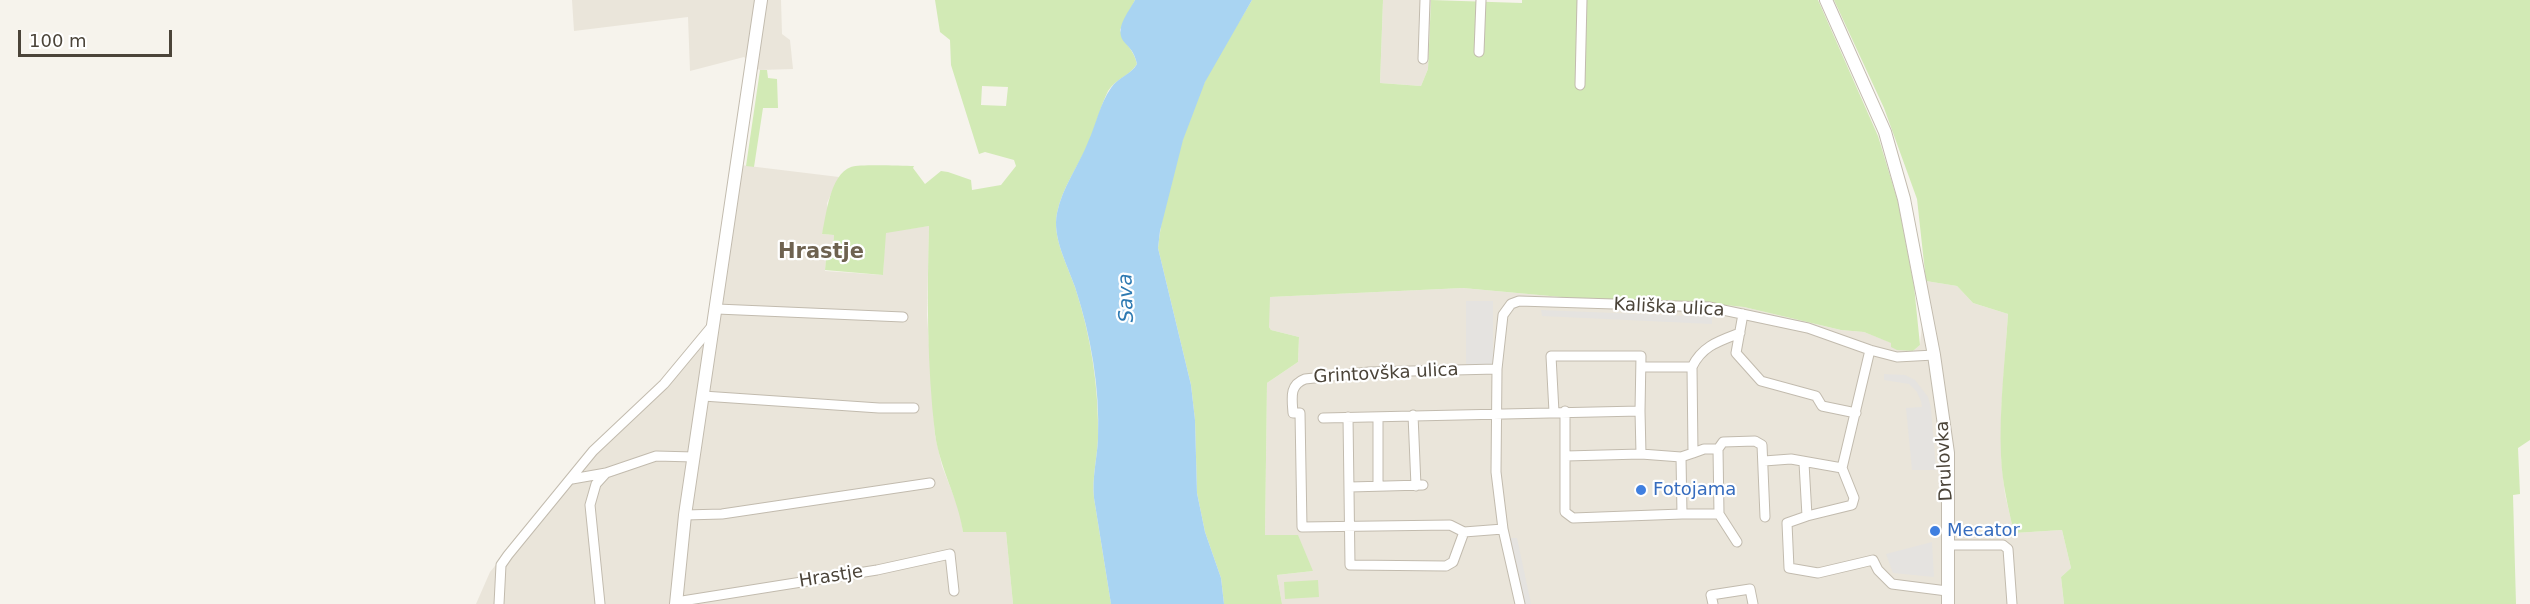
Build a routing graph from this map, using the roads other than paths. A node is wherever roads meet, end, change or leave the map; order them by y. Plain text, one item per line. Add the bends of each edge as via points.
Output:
1 (761, 0) edge
2 (1425, 0) edge
3 (1481, 0) edge
4 (1582, 0) edge
5 (1826, 0) edge
6 (1479, 52) dead end
7 (1423, 59) dead end
8 (1580, 85) dead end
9 (717, 309) junction
10 (1743, 314) junction
11 (903, 317) dead end
12 (714, 323) junction
13 (1740, 333) junction
14 (1870, 350) junction
15 (1934, 355) junction
16 (1641, 367) junction
17 (1692, 367) junction
18 (1497, 369) junction
19 (703, 396) junction
20 (914, 408) dead end
21 (1565, 411) junction
22 (1640, 411) junction
23 (1554, 412) junction
24 (1856, 413) junction
25 (1496, 414) junction
26 (1413, 415) junction
27 (1348, 417) junction
28 (1378, 417) junction
29 (1323, 418) dead end
30 (1718, 449) junction
31 (1693, 453) junction
32 (1641, 454) junction
33 (1566, 456) junction
34 (694, 457) junction
35 (1680, 458) junction
36 (1764, 461) junction
37 (1804, 463) junction
38 (1842, 468) junction
39 (606, 473) junction
40 (572, 479) junction
41 (930, 483) dead end
42 (1350, 486) junction
43 (1378, 486) junction
44 (1682, 514) junction
45 (1719, 514) junction
46 (685, 515) junction
47 (1807, 516) junction
48 (1765, 517) dead end
49 (1349, 527) junction
50 (1503, 529) junction
51 (1464, 531) junction
52 (1737, 542) dead end
53 (1947, 545) junction
54 (954, 591) dead end
55 (1947, 591) junction
56 (676, 603) edge
57 (499, 604) edge
58 (600, 604) edge
59 (1520, 604) edge
60 (1713, 604) edge
61 (1753, 604) edge
62 (1948, 604) edge
63 (2012, 604) edge

1 - 9 street
2 - 7 street
3 - 6 street
4 - 8 street
5 - 15 street, Drulovka via 1885,132 1904,199
9 - 11 street
9 - 12 street
10 - 13 street
10 - 14 street, Kališka ulica via 1808,328
10 - 18 street, Kališka ulica via 1709,307 1519,301 1511,304 1503,315
12 - 19 street
12 - 40 street via 664,384 607,435
13 - 17 street via 1706,347
13 - 24 street via 1736,353 1761,381 1816,396 1822,406
14 - 15 street, Kališka ulica via 1897,357
14 - 24 street
15 - 53 street, Drulovka via 1947,453
16 - 17 street
16 - 22 street
16 - 23 street via 1641,356 1551,356
17 - 31 street
18 - 25 street, Kališka ulica
18 - 49 street, Grintovška ulica via 1370,372 1298,382 1292,391 1293,412 1300,413 1302,527
19 - 20 street
19 - 34 street
21 - 22 street
21 - 23 street
21 - 33 street
22 - 32 street
23 - 25 street
24 - 38 street
25 - 26 street
25 - 50 street, Kališka ulica via 1496,472
26 - 28 street
26 - 43 street via 1420,485
27 - 28 street
27 - 29 street
27 - 42 street
28 - 43 street
30 - 31 street
30 - 36 street via 1723,441 1755,441 1762,445
30 - 45 street
31 - 35 street
32 - 33 street
32 - 35 street
33 - 44 street via 1565,512 1573,518
34 - 39 street via 656,456
34 - 46 street
35 - 44 street
36 - 37 street via 1791,459
36 - 48 street
37 - 38 street
37 - 47 street
38 - 47 street via 1854,498 1852,505
39 - 40 street
39 - 58 street via 596,484 590,505
40 - 57 street via 501,565
41 - 46 street via 722,514
42 - 43 street
42 - 49 street
44 - 45 street
45 - 52 street
46 - 56 street
47 - 55 street via 1787,523 1789,568 1818,573 1873,560 1892,584
49 - 51 street, Grintovška ulica via 1450,525
49 - 51 street via 1350,565 1446,566 1453,562
50 - 51 street, Grintovška ulica
50 - 59 street, Kališka ulica
53 - 55 street, Drulovka
53 - 63 street via 2003,544 2008,549
54 - 56 street, Hrastje via 950,554
55 - 62 street, Drulovka
60 - 61 street via 1712,595 1750,589

